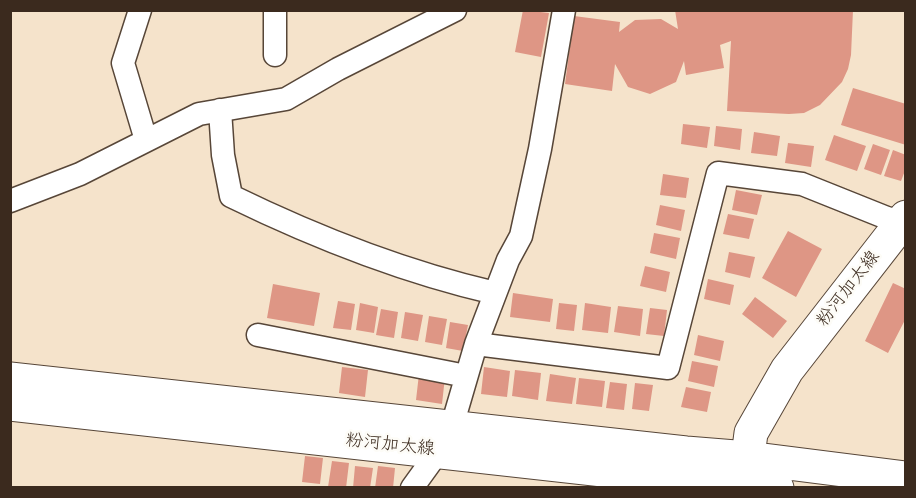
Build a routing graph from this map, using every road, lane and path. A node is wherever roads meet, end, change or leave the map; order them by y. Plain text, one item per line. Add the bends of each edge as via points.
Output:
1 (140, 10) edge
2 (275, 10) edge
3 (454, 10) edge
4 (564, 10) edge
5 (275, 55) dead end
6 (220, 110) junction
7 (146, 140) junction
8 (10, 201) edge
9 (904, 220) edge
10 (495, 293) junction
11 (258, 335) dead end
12 (476, 344) junction
13 (466, 376) junction
14 (10, 379) edge
15 (10, 404) edge
16 (445, 439) junction
17 (746, 471) junction
18 (906, 478) edge
19 (412, 488) edge
20 (777, 488) edge

1 - 7 street via 123,63
2 - 5 street
3 - 6 street via 286,99
4 - 10 street via 521,236
6 - 7 street via 199,114
6 - 10 street via 231,196 378,259 439,280
7 - 8 street via 80,174
9 - 12 street via 887,218 802,184 718,173 668,368
9 - 17 main road, 粉河加太線 via 787,370 751,433
10 - 12 street
11 - 13 street
12 - 13 street
13 - 16 street
14 - 16 main road, 粉河加太線
15 - 16 main road, 粉河加太線
16 - 17 main road, 粉河加太線 via 686,453
16 - 19 street
17 - 18 main road
17 - 20 main road

